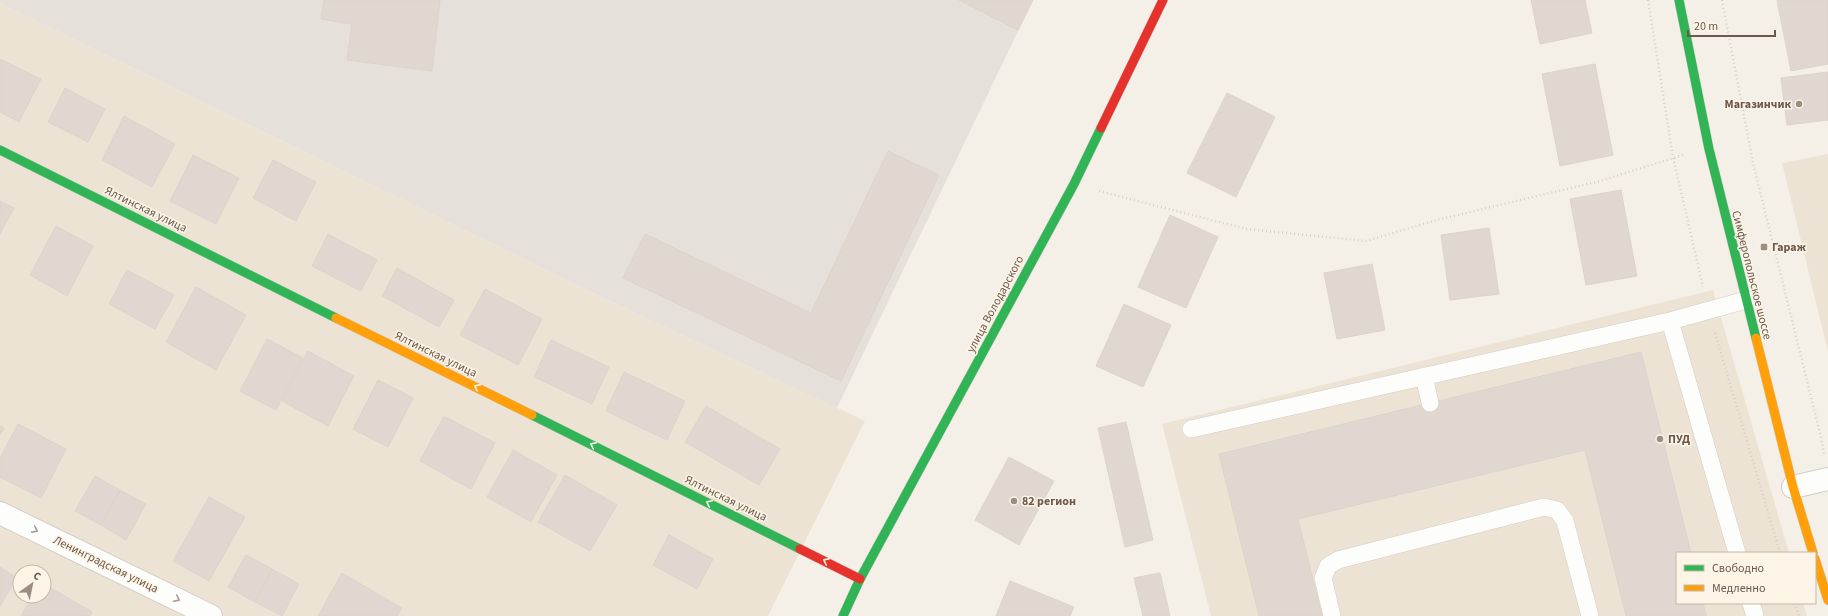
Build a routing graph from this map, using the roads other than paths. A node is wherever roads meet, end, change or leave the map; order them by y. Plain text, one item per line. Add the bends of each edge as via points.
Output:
1 (1163, 0) edge
2 (1679, 0) edge
3 (0, 150) edge
4 (1746, 300) junction
5 (1670, 321) junction
6 (1424, 376) junction
7 (1430, 403) dead end
8 (1191, 429) dead end
9 (1828, 479) edge
10 (1792, 487) junction
11 (0, 513) edge
12 (1736, 552) edge
13 (1813, 552) edge
14 (1816, 561) edge
15 (860, 579) junction
16 (1828, 600) edge
17 (1751, 604) edge
18 (211, 616) edge
19 (843, 616) edge
20 (1332, 616) edge
21 (1590, 616) edge
22 (1755, 616) edge

1 - 15 main road, улица Володарского via 1074,184
2 - 4 main road, Симферопольское шоссе via 1709,149
15 -> 3 main road, Ялтинская улица
4 - 5 lane
4 - 10 main road, Симферопольское шоссе
5 - 6 lane
5 - 12 lane
6 - 7 lane
6 - 8 lane
9 - 10 street
10 - 13 main road, Симферопольское шоссе
11 -> 18 street, Ленинградская улица
14 - 16 main road
15 - 19 main road, улица Володарского
17 - 22 lane
20 - 21 lane via 1323,578 1328,566 1338,560 1544,507 1557,510 1564,521

